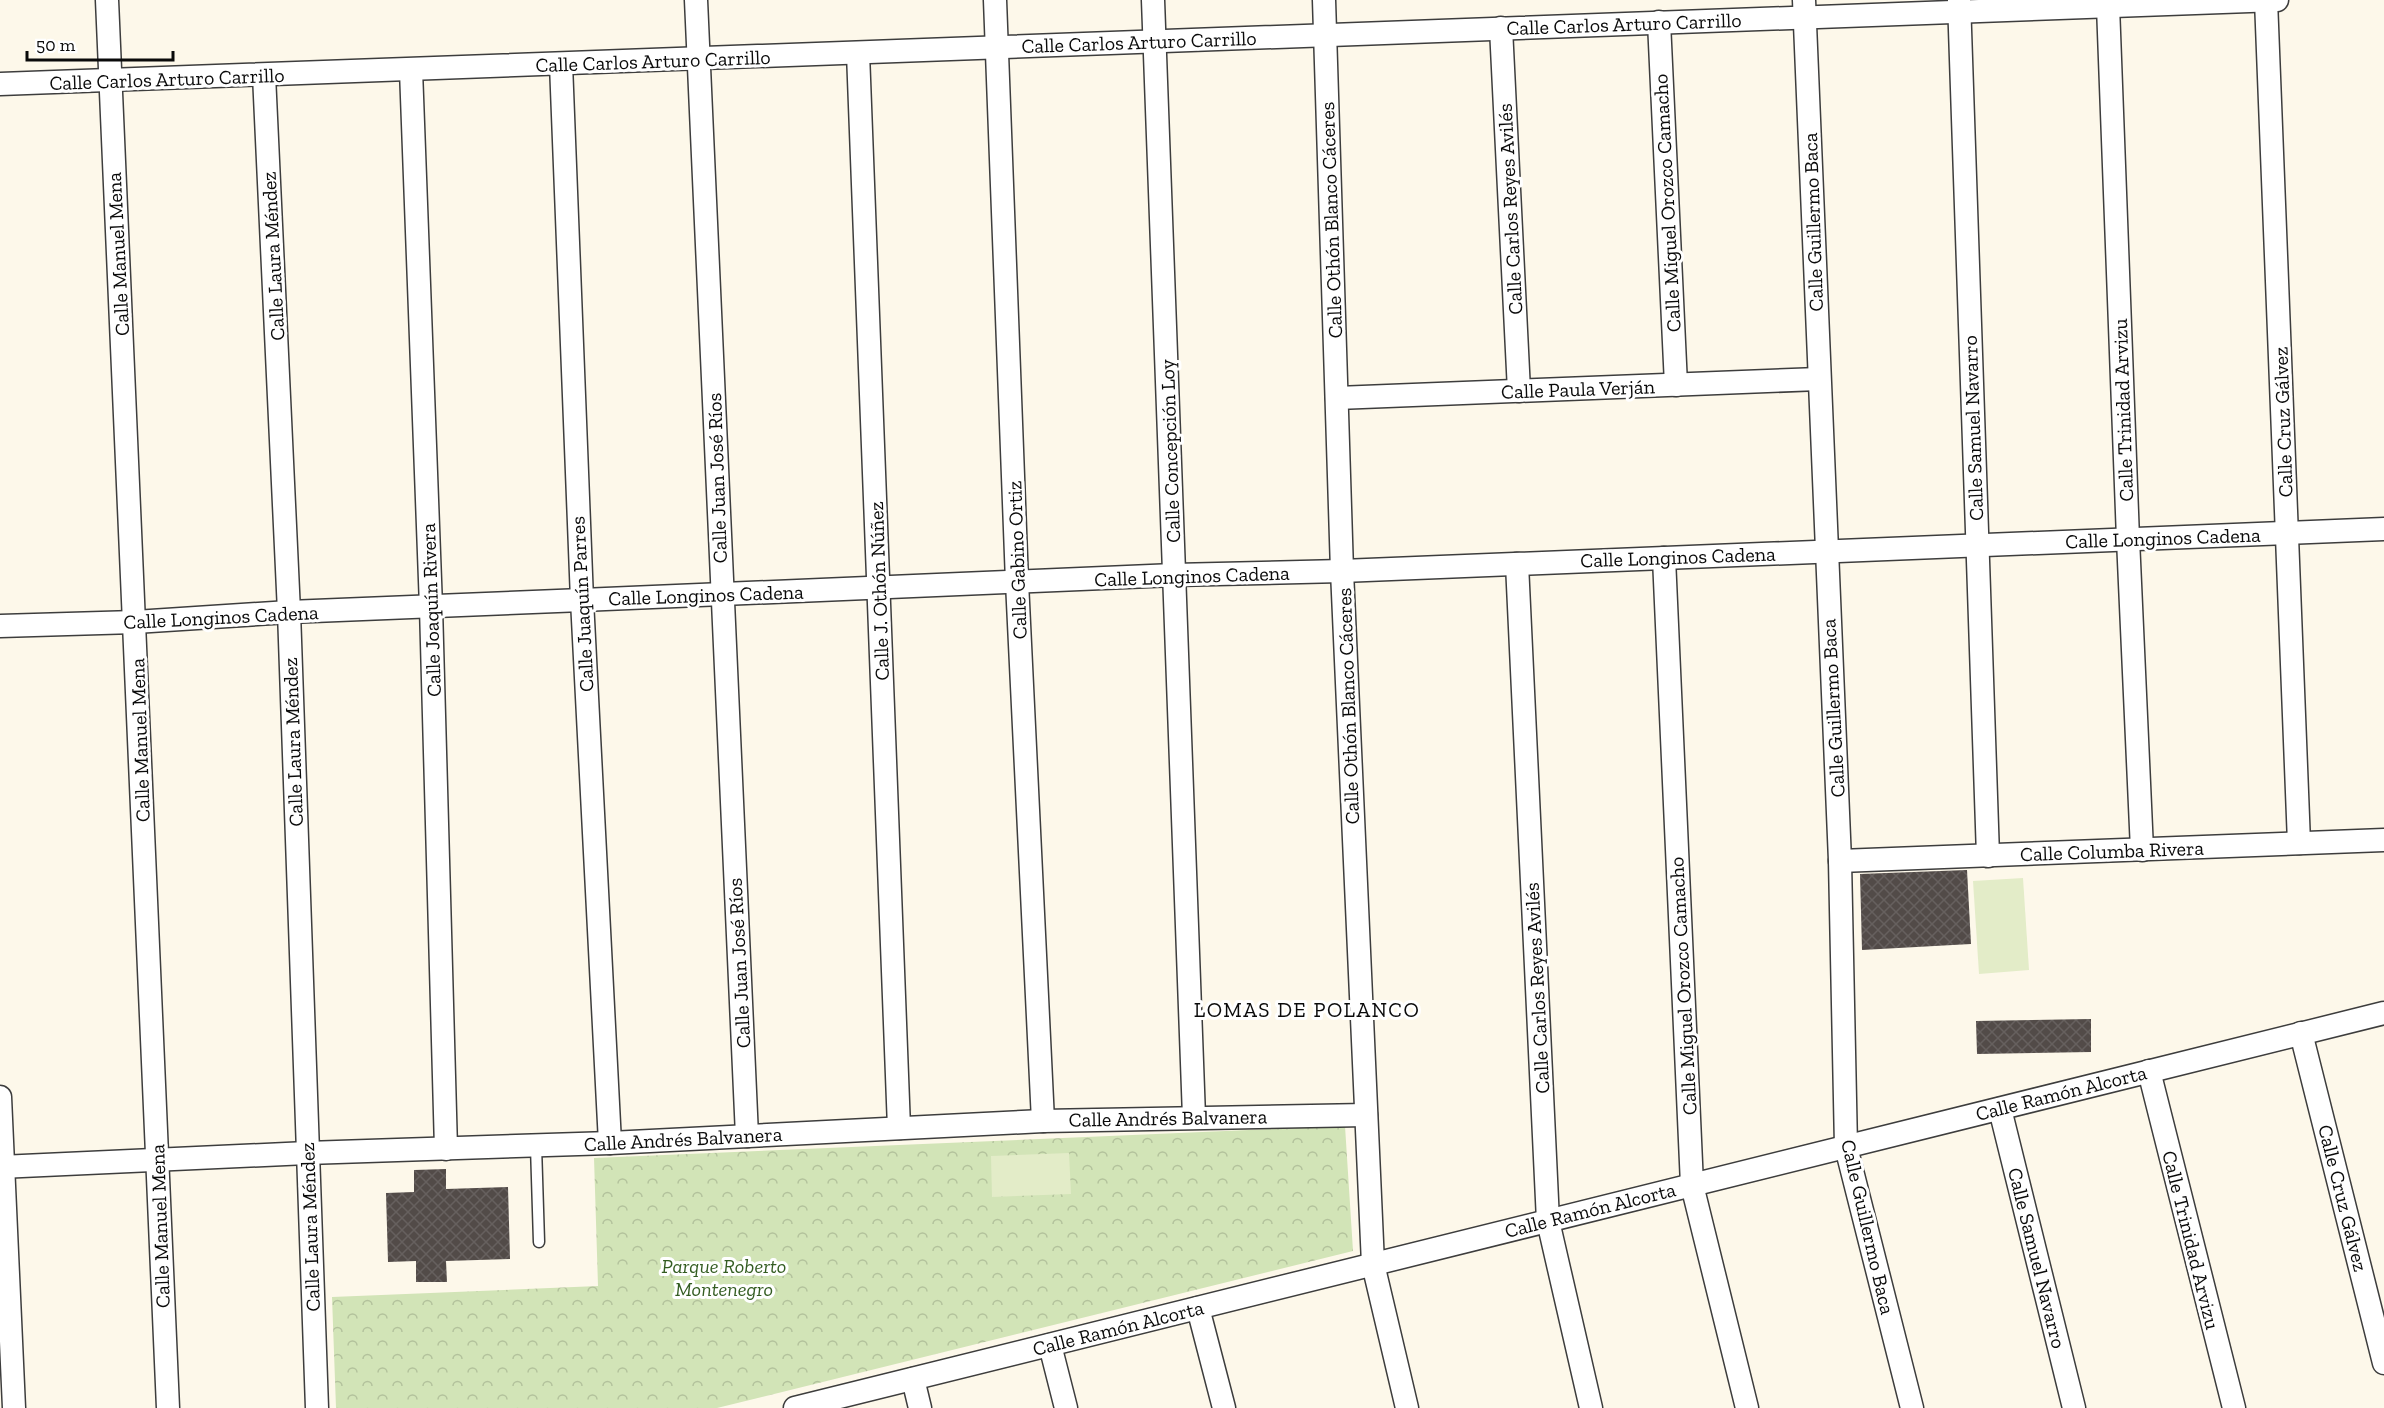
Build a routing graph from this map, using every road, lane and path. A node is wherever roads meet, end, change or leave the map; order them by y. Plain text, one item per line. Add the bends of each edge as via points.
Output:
1 (107, 0) edge
2 (696, 0) edge
3 (995, 0) edge
4 (1153, 0) edge
5 (1324, 0) edge
6 (2266, 0) edge
7 (2277, 0) edge
8 (1959, 6) edge
9 (2108, 6) junction
10 (1804, 9) edge
11 (1659, 22) junction
12 (1501, 28) junction
13 (1325, 34) junction
14 (1154, 42) junction
15 (997, 48) junction
16 (858, 53) junction
17 (699, 59) junction
18 (561, 64) junction
19 (411, 70) junction
20 (264, 75) junction
21 (110, 81) junction
22 (0, 84) edge
23 (1819, 379) junction
24 (1676, 385) junction
25 (1519, 391) junction
26 (1337, 398) junction
27 (2384, 529) edge
28 (2287, 532) junction
29 (2128, 539) junction
30 (1977, 545) junction
31 (1826, 551) junction
32 (1664, 558) junction
33 (1516, 564) junction
34 (1342, 571) junction
35 (1174, 575) junction
36 (1017, 582) junction
37 (879, 588) junction
38 (722, 594) junction
39 (582, 600) junction
40 (431, 607) junction
41 (289, 612) junction
42 (135, 622) junction
43 (0, 626) edge
44 (2384, 840) edge
45 (2299, 843) junction
46 (2142, 850) junction
47 (1988, 856) junction
48 (1840, 861) junction
49 (2384, 1013) edge
50 (2301, 1034) junction
51 (2149, 1071) junction
52 (0, 1097) edge
53 (2000, 1108) junction
54 (1366, 1115) junction
55 (1194, 1117) junction
56 (1043, 1121) junction
57 (899, 1128) junction
58 (747, 1136) junction
59 (610, 1143) junction
60 (536, 1146) junction
61 (1846, 1147) junction
62 (446, 1149) junction
63 (307, 1153) junction
64 (157, 1161) junction
65 (2, 1167) edge
66 (1692, 1185) junction
67 (1548, 1221) junction
68 (539, 1242) dead end
69 (1373, 1264) junction
70 (1198, 1308) junction
71 (1050, 1345) junction
72 (2384, 1363) edge
73 (913, 1379) junction
74 (14, 1408) edge
75 (168, 1408) edge
76 (318, 1408) edge
77 (795, 1408) edge
78 (920, 1408) edge
79 (1066, 1408) edge
80 (1224, 1408) edge
81 (1407, 1408) edge
82 (1592, 1408) edge
83 (1747, 1408) edge
84 (1912, 1408) edge
85 (2074, 1408) edge
86 (2234, 1408) edge

1 - 21 street, Calle Manuel Mena
2 - 17 street, Calle Juan José Ríos
3 - 15 street, Calle Gabino Ortiz
4 - 14 street, Calle Concepción Loy
5 - 13 street, Calle Othón Blanco Cáceres
6 - 7 street, Calle Carlos Arturo Carrillo
6 - 9 street, Calle Carlos Arturo Carrillo
6 - 28 street, Calle Cruz Gálvez
8 - 9 street, Calle Carlos Arturo Carrillo
8 - 10 street, Calle Carlos Arturo Carrillo
8 - 30 street, Calle Samuel Navarro
9 - 29 street, Calle Trinidad Arvizu
10 - 11 street, Calle Carlos Arturo Carrillo
10 - 23 street, Calle Guillermo Baca
11 - 12 street, Calle Carlos Arturo Carrillo
11 - 24 street, Calle Miguel Orozco Camacho
12 - 13 street, Calle Carlos Arturo Carrillo
12 - 25 street, Calle Carlos Reyes Avilés
13 - 14 street, Calle Carlos Arturo Carrillo
13 - 26 street, Calle Othón Blanco Cáceres
14 - 15 street, Calle Carlos Arturo Carrillo
14 - 35 street, Calle Concepción Loy
15 - 16 street, Calle Carlos Arturo Carrillo
15 - 36 street, Calle Gabino Ortiz
16 - 17 street, Calle Carlos Arturo Carrillo
16 - 37 street, Calle J. Othón Núñez
17 - 18 street, Calle Carlos Arturo Carrillo
17 - 38 street, Calle Juan José Ríos
18 - 19 street, Calle Carlos Arturo Carrillo
18 - 39 street, Calle Juaquín Parres
19 - 20 street, Calle Carlos Arturo Carrillo
19 - 40 street, Calle Joaquín Rivera
20 - 21 street, Calle Carlos Arturo Carrillo
20 - 41 street, Calle Laura Méndez
21 - 22 street, Calle Carlos Arturo Carrillo
21 - 42 street, Calle Manuel Mena
23 - 24 street, Calle Paula Verján
23 - 31 street, Calle Guillermo Baca
24 - 25 street, Calle Paula Verján
25 - 26 street, Calle Paula Verján
26 - 34 street, Calle Othón Blanco Cáceres
27 - 28 street, Calle Longinos Cadena
28 - 29 street, Calle Longinos Cadena
28 - 45 street, Calle Cruz Gálvez
29 - 30 street, Calle Longinos Cadena
29 - 46 street, Calle Trinidad Arvizu
30 - 31 street, Calle Longinos Cadena
30 - 47 street, Calle Samuel Navarro
31 - 32 street, Calle Longinos Cadena
31 - 48 street, Calle Guillermo Baca
32 - 33 street, Calle Longinos Cadena
32 - 66 street, Calle Miguel Orozco Camacho
33 - 34 street, Calle Longinos Cadena
33 - 67 street, Calle Carlos Reyes Avilés
34 - 35 street, Calle Longinos Cadena
34 - 54 street, Calle Othón Blanco Cáceres
35 - 36 street, Calle Longinos Cadena
35 - 55 street, Calle Concepción Loy
36 - 37 street, Calle Longinos Cadena
36 - 56 street, Calle Gabino Ortiz
37 - 38 street, Calle Longinos Cadena
37 - 57 street, Calle J. Othón Núñez
38 - 39 street, Calle Longinos Cadena
38 - 58 street, Calle Juan José Ríos
39 - 40 street, Calle Longinos Cadena
39 - 59 street, Calle Juaquín Parres
40 - 41 street, Calle Longinos Cadena
40 - 62 street, Calle Joaquín Rivera
41 - 42 street, Calle Longinos Cadena
41 - 63 street, Calle Laura Méndez
42 - 43 street, Calle Longinos Cadena
42 - 64 street, Calle Manuel Mena
44 - 45 street, Calle Columba Rivera
45 - 46 street, Calle Columba Rivera
46 - 47 street, Calle Columba Rivera
47 - 48 street, Calle Columba Rivera
48 - 61 street, Calle Guillermo Baca
49 - 50 street, Calle Ramón Alcorta
50 - 51 street, Calle Ramón Alcorta
50 - 72 street, Calle Cruz Gálvez
51 - 53 street, Calle Ramón Alcorta
51 - 86 street, Calle Trinidad Arvizu
52 - 65 street
53 - 61 street, Calle Ramón Alcorta
53 - 85 street, Calle Samuel Navarro
54 - 55 street, Calle Andrés Balvanera
54 - 69 street, Calle Othón Blanco Cáceres
55 - 56 street, Calle Andrés Balvanera
56 - 57 street, Calle Andrés Balvanera
57 - 58 street, Calle Andrés Balvanera
58 - 59 street, Calle Andrés Balvanera
59 - 60 street, Calle Andrés Balvanera
60 - 62 street, Calle Andrés Balvanera
60 - 68 lane
61 - 66 street, Calle Ramón Alcorta
61 - 84 street, Calle Guillermo Baca
62 - 63 street, Calle Andrés Balvanera
63 - 64 street, Calle Andrés Balvanera
63 - 76 street, Calle Laura Méndez
64 - 65 street, Calle Andrés Balvanera
64 - 75 street, Calle Manuel Mena
65 - 74 street
66 - 67 street, Calle Ramón Alcorta
66 - 83 street, Calle Miguel Orozco Camacho
67 - 69 street, Calle Ramón Alcorta
67 - 82 street, Calle Carlos Reyes Avilés
69 - 70 street, Calle Ramón Alcorta
69 - 81 street, Calle Othón Blanco Cáceres
70 - 71 street, Calle Ramón Alcorta
70 - 80 street
71 - 73 street, Calle Ramón Alcorta
71 - 79 street
73 - 77 street, Calle Ramón Alcorta
73 - 78 street

